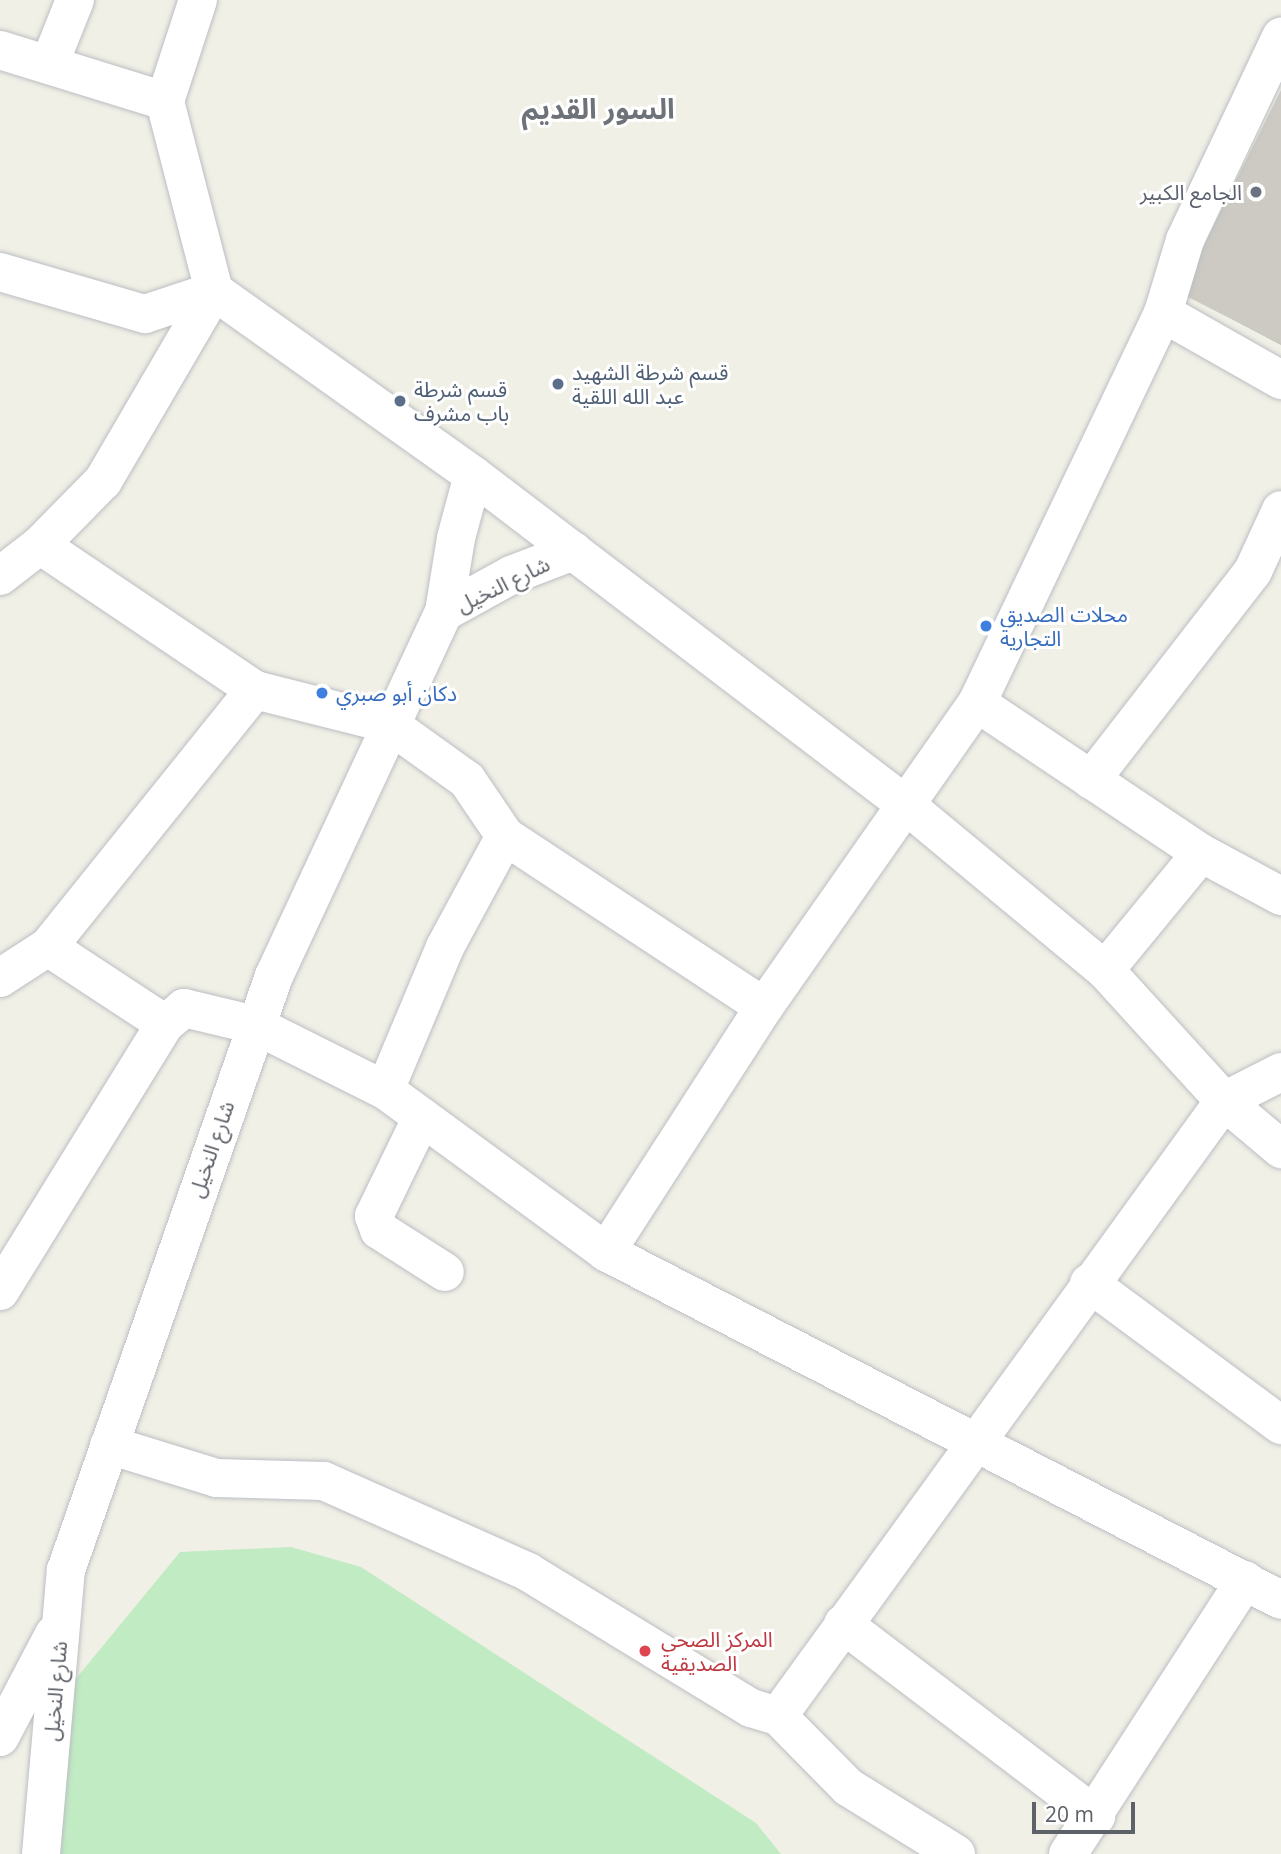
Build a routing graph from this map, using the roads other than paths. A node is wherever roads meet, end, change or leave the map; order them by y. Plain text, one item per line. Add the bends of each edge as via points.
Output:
1 (75, 0) edge
2 (198, 0) edge
3 (1281, 37) edge
4 (0, 50) edge
5 (48, 65) junction
6 (164, 101) junction
7 (0, 272) edge
8 (214, 291) junction
9 (1163, 313) junction
10 (1281, 380) edge
11 (473, 475) junction
12 (1281, 510) edge
13 (40, 545) junction
14 (574, 551) junction
15 (0, 576) edge
16 (444, 612) junction
17 (255, 691) junction
18 (977, 703) junction
19 (389, 724) junction
20 (1091, 780) junction
21 (906, 805) junction
22 (505, 836) junction
23 (1201, 853) junction
24 (1281, 896) edge
25 (48, 947) junction
26 (1105, 970) junction
27 (0, 978) edge
28 (764, 1007) junction
29 (165, 1024) junction
30 (254, 1025) junction
31 (1281, 1072) edge
32 (385, 1090) junction
33 (1224, 1101) junction
34 (422, 1117) junction
35 (1281, 1149) edge
36 (606, 1252) junction
37 (445, 1272) dead end
38 (1089, 1283) junction
39 (0, 1291) edge
40 (1281, 1425) edge
41 (108, 1444) junction
42 (975, 1446) junction
43 (1245, 1580) junction
44 (1281, 1600) edge
45 (61, 1619) junction
46 (843, 1624) junction
47 (778, 1716) junction
48 (0, 1737) edge
49 (1096, 1816) junction
50 (41, 1854) edge
51 (956, 1854) edge
52 (1068, 1854) edge

1 - 5 street
2 - 6 street
3 - 9 street via 1185,240
4 - 5 street
5 - 6 street
6 - 8 street
7 - 8 street via 145,314
8 - 11 street
8 - 13 street via 103,481
9 - 10 street
9 - 18 street
11 - 14 street
11 - 16 street via 456,538
12 - 20 street via 1253,571
13 - 15 street
13 - 17 street
14 - 16 street, شارع النخيل via 511,575
14 - 21 street
16 - 19 street, شارع النخيل
17 - 19 street
17 - 25 street
18 - 20 street
18 - 21 street
19 - 22 street via 467,779
19 - 30 street, شارع النخيل
20 - 23 street
21 - 26 street
21 - 28 street
22 - 28 street
22 - 32 street via 445,947
23 - 24 street
23 - 26 street
25 - 27 street
25 - 29 street
26 - 33 street
28 - 36 street
29 - 30 street via 184,1008
29 - 39 street
30 - 32 street
30 - 41 street, شارع النخيل
31 - 33 street
32 - 34 street
33 - 35 street
33 - 38 street
34 - 36 street
34 - 37 street via 374,1216 379,1230
36 - 42 street
38 - 40 street
38 - 42 street
41 - 45 street, شارع النخيل via 66,1570
41 - 47 street via 216,1478 324,1481 528,1572 751,1708
42 - 43 street
42 - 46 street
43 - 44 street
43 - 49 street
45 - 48 street
45 - 50 street, شارع النخيل
46 - 47 street
46 - 49 street
47 - 51 street via 848,1787
49 - 52 street

